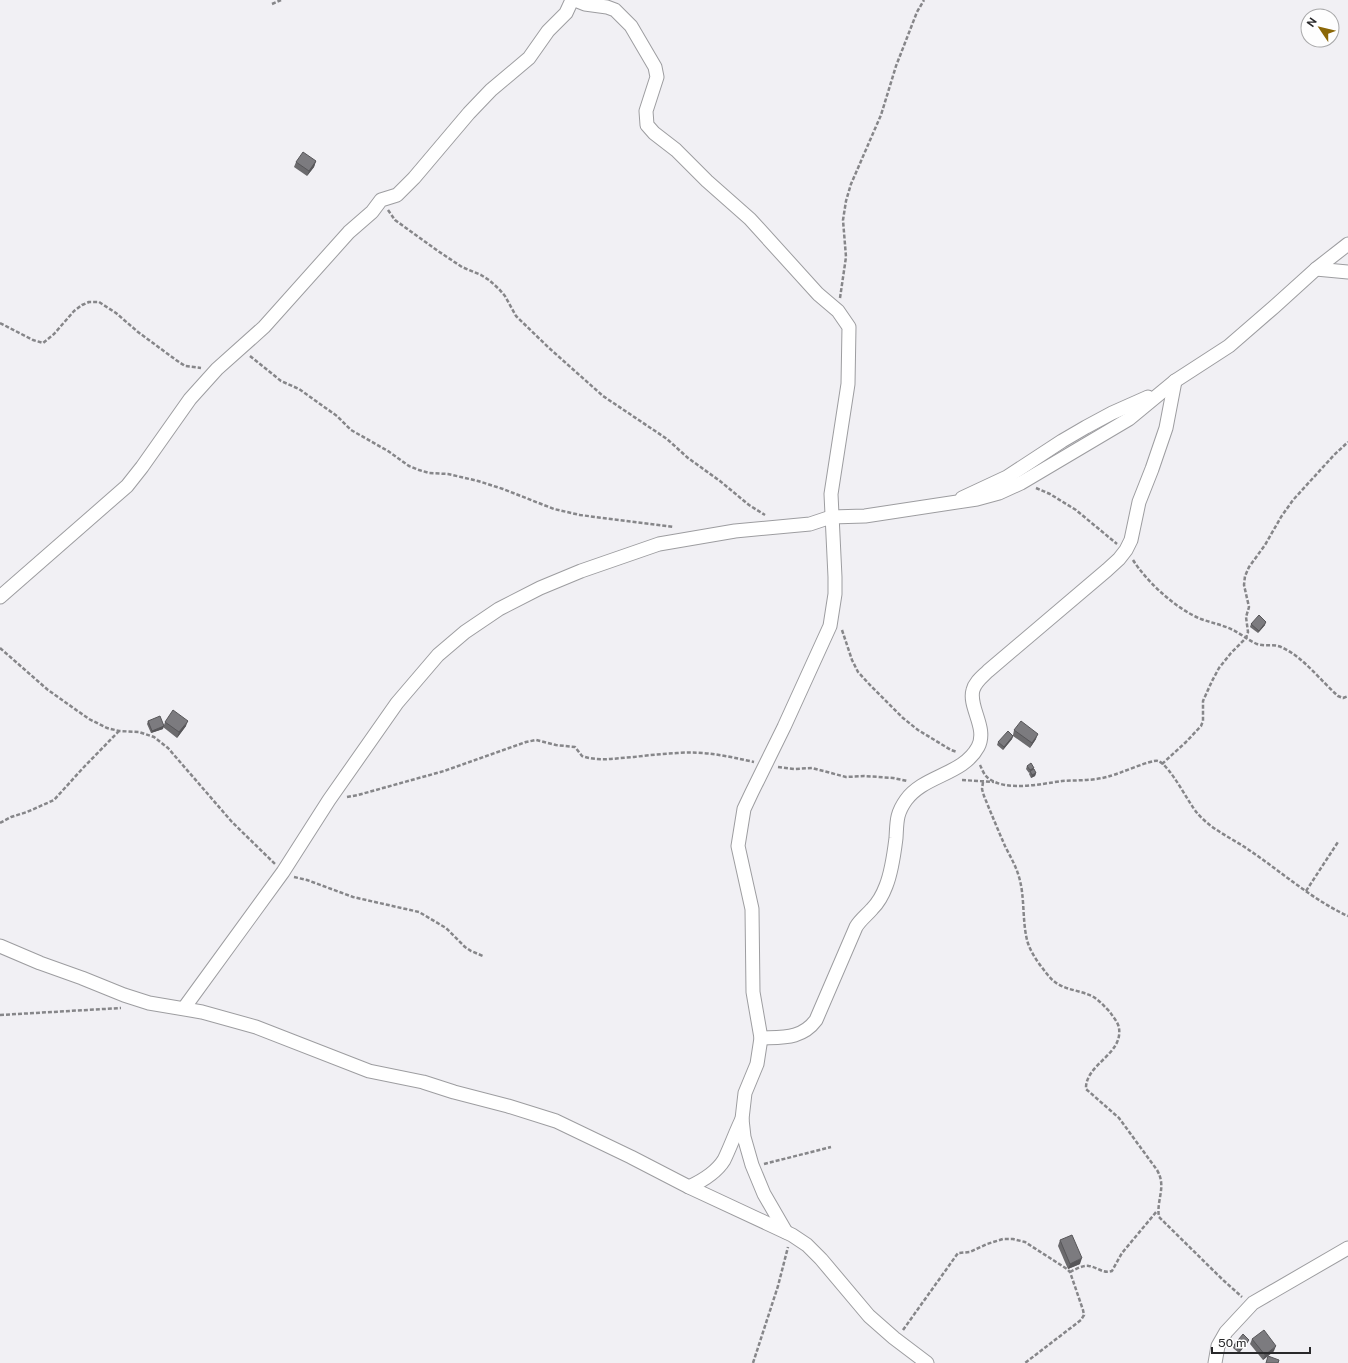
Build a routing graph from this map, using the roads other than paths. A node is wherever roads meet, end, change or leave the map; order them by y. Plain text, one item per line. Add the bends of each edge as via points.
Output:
1 (602, 0) edge
2 (577, 1) edge
3 (1348, 244) edge
4 (1316, 269) junction
5 (1348, 272) edge
6 (1176, 381) junction
7 (953, 503) junction
8 (831, 517) junction
9 (0, 597) edge
10 (0, 946) edge
11 (184, 1008) junction
12 (762, 1038) junction
13 (742, 1119) junction
14 (689, 1187) junction
15 (789, 1233) junction
16 (1348, 1248) edge
17 (927, 1363) edge
18 (1215, 1363) edge

1 - 2 street
2 - 8 street via 615,10 638,35 655,67 657,77 646,111 647,126 750,219 818,294 842,316 849,327 849,369 831,494
2 - 9 street via 548,32 529,58 468,113 414,178 397,195 381,200 264,327 217,369 190,400 127,486
3 - 4 street
4 - 5 street
4 - 6 street via 1229,346
6 - 7 street via 1080,431 1007,477
6 - 7 street via 1128,419 1021,483 977,500
6 - 12 street via 1166,428 1139,502 1131,540 1126,550 1119,559 977,682 972,697 981,738 974,752 946,774 932,779 914,791 900,809 892,865 886,887 873,909 856,927 816,1020 804,1032
7 - 8 street via 865,516
8 - 11 street via 810,524 735,531 659,544 540,588 499,609 465,632 438,655 398,703 329,800 283,872
8 - 12 street via 835,594 830,626 744,809 738,846 752,909 753,992
10 - 11 street via 124,995 149,1003
11 - 14 street via 256,1027 369,1071 424,1082 556,1121
12 - 13 street via 757,1064 745,1094
13 - 14 street via 723,1161 703,1180
13 - 15 street via 752,1165 764,1194
14 - 15 street
15 - 17 street via 821,1258 869,1316
16 - 18 street via 1253,1303 1226,1332 1218,1346

